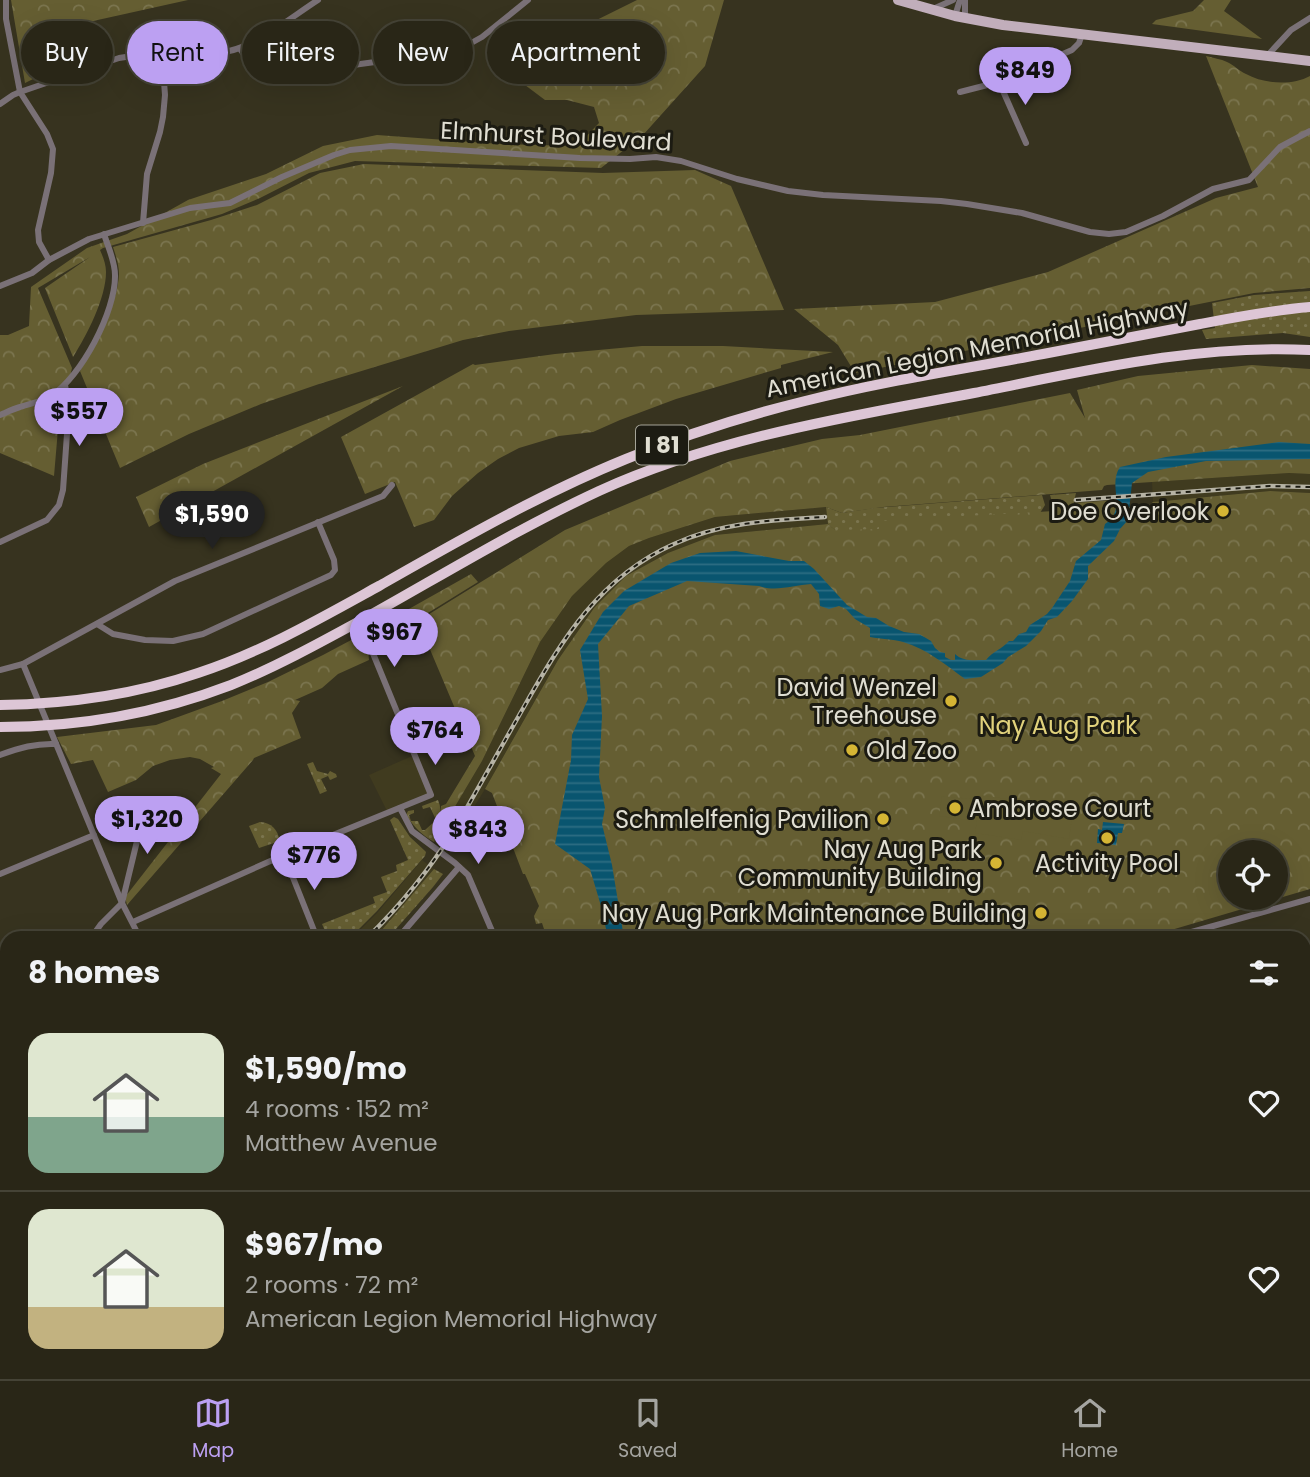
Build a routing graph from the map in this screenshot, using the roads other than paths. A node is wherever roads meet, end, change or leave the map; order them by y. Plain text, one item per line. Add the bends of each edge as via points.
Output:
1 (6, 0) edge
2 (318, 0) edge
3 (528, 0) edge
4 (898, 0) edge
5 (953, 0) edge
6 (962, 0) edge
7 (930, 10) junction
8 (960, 17) junction
9 (1310, 18) edge
10 (1082, 34) junction
11 (240, 49) junction
12 (228, 51) edge
13 (1267, 56) junction
14 (127, 57) edge
15 (1310, 61) edge
16 (999, 82) junction
17 (164, 84) edge
18 (20, 92) junction
19 (960, 92) dead end
20 (0, 104) edge
21 (1310, 131) edge
22 (1026, 143) dead end
23 (143, 223) junction
24 (104, 234) junction
25 (49, 260) junction
26 (0, 286) edge
27 (1310, 307) edge
28 (1310, 350) edge
29 (65, 385) junction
30 (0, 415) edge
31 (392, 485) dead end
32 (318, 522) junction
33 (0, 542) edge
34 (97, 624) junction
35 (372, 651) dead end
36 (23, 664) junction
37 (0, 670) edge
38 (0, 705) edge
39 (0, 727) edge
40 (56, 744) junction
41 (0, 755) edge
42 (146, 804) dead end
43 (400, 808) junction
44 (94, 835) junction
45 (284, 855) junction
46 (459, 867) junction
47 (0, 874) edge
48 (1310, 899) edge
49 (122, 903) junction
50 (133, 922) junction
51 (96, 931) edge
52 (137, 931) edge
53 (314, 931) edge
54 (404, 931) edge
55 (492, 931) edge
56 (1195, 931) edge

1 - 18 street
2 - 11 street
3 - 11 street via 470,44 426,55 273,76 254,67
4 - 7 main road
5 - 7 street
6 - 8 street via 966,13
7 - 8 main road
8 - 10 main road
9 - 13 street via 1291,30
10 - 13 main road
10 - 16 street via 1072,50
11 - 12 street
13 - 15 main road
14 - 18 street
16 - 19 street
16 - 22 street
17 - 23 street via 163,117 147,174
18 - 20 street
18 - 25 street via 53,149 38,230
21 - 23 street, Elmhurst Boulevard via 1280,147 1249,180 1213,189 1118,234 1100,234 1022,212 954,203 788,191 656,157 580,158 391,146 349,150 230,204 190,208
23 - 24 street, Elmhurst Boulevard
24 - 25 street, Elmhurst Boulevard
24 - 29 street via 115,273 113,291 95,342
25 - 26 street, Elmhurst Boulevard via 32,273
27 - 38 highway, American Legion Memorial Highway / I 81 via 1153,332 855,390 714,427 543,496 305,626 235,659 109,696
28 - 39 highway, American Legion Memorial Highway / I 81 via 1224,350 1148,359 816,423 712,449 637,475 566,507 255,675 168,705 104,719
29 - 30 street via 43,400
29 - 33 street via 69,406 58,508 47,520
31 - 32 street via 383,496
32 - 34 street via 175,581
32 - 34 street via 334,560 331,575 203,634 173,641 113,634
34 - 36 street
35 - 43 street via 431,795
36 - 37 street
36 - 40 street
40 - 41 street via 32,745
40 - 44 street
42 - 49 street
43 - 45 street
43 - 46 street via 412,831
44 - 47 street
44 - 49 street
45 - 50 street
45 - 53 street
46 - 54 street
46 - 55 street via 468,875
48 - 56 street
49 - 50 street
49 - 51 street
50 - 52 street

